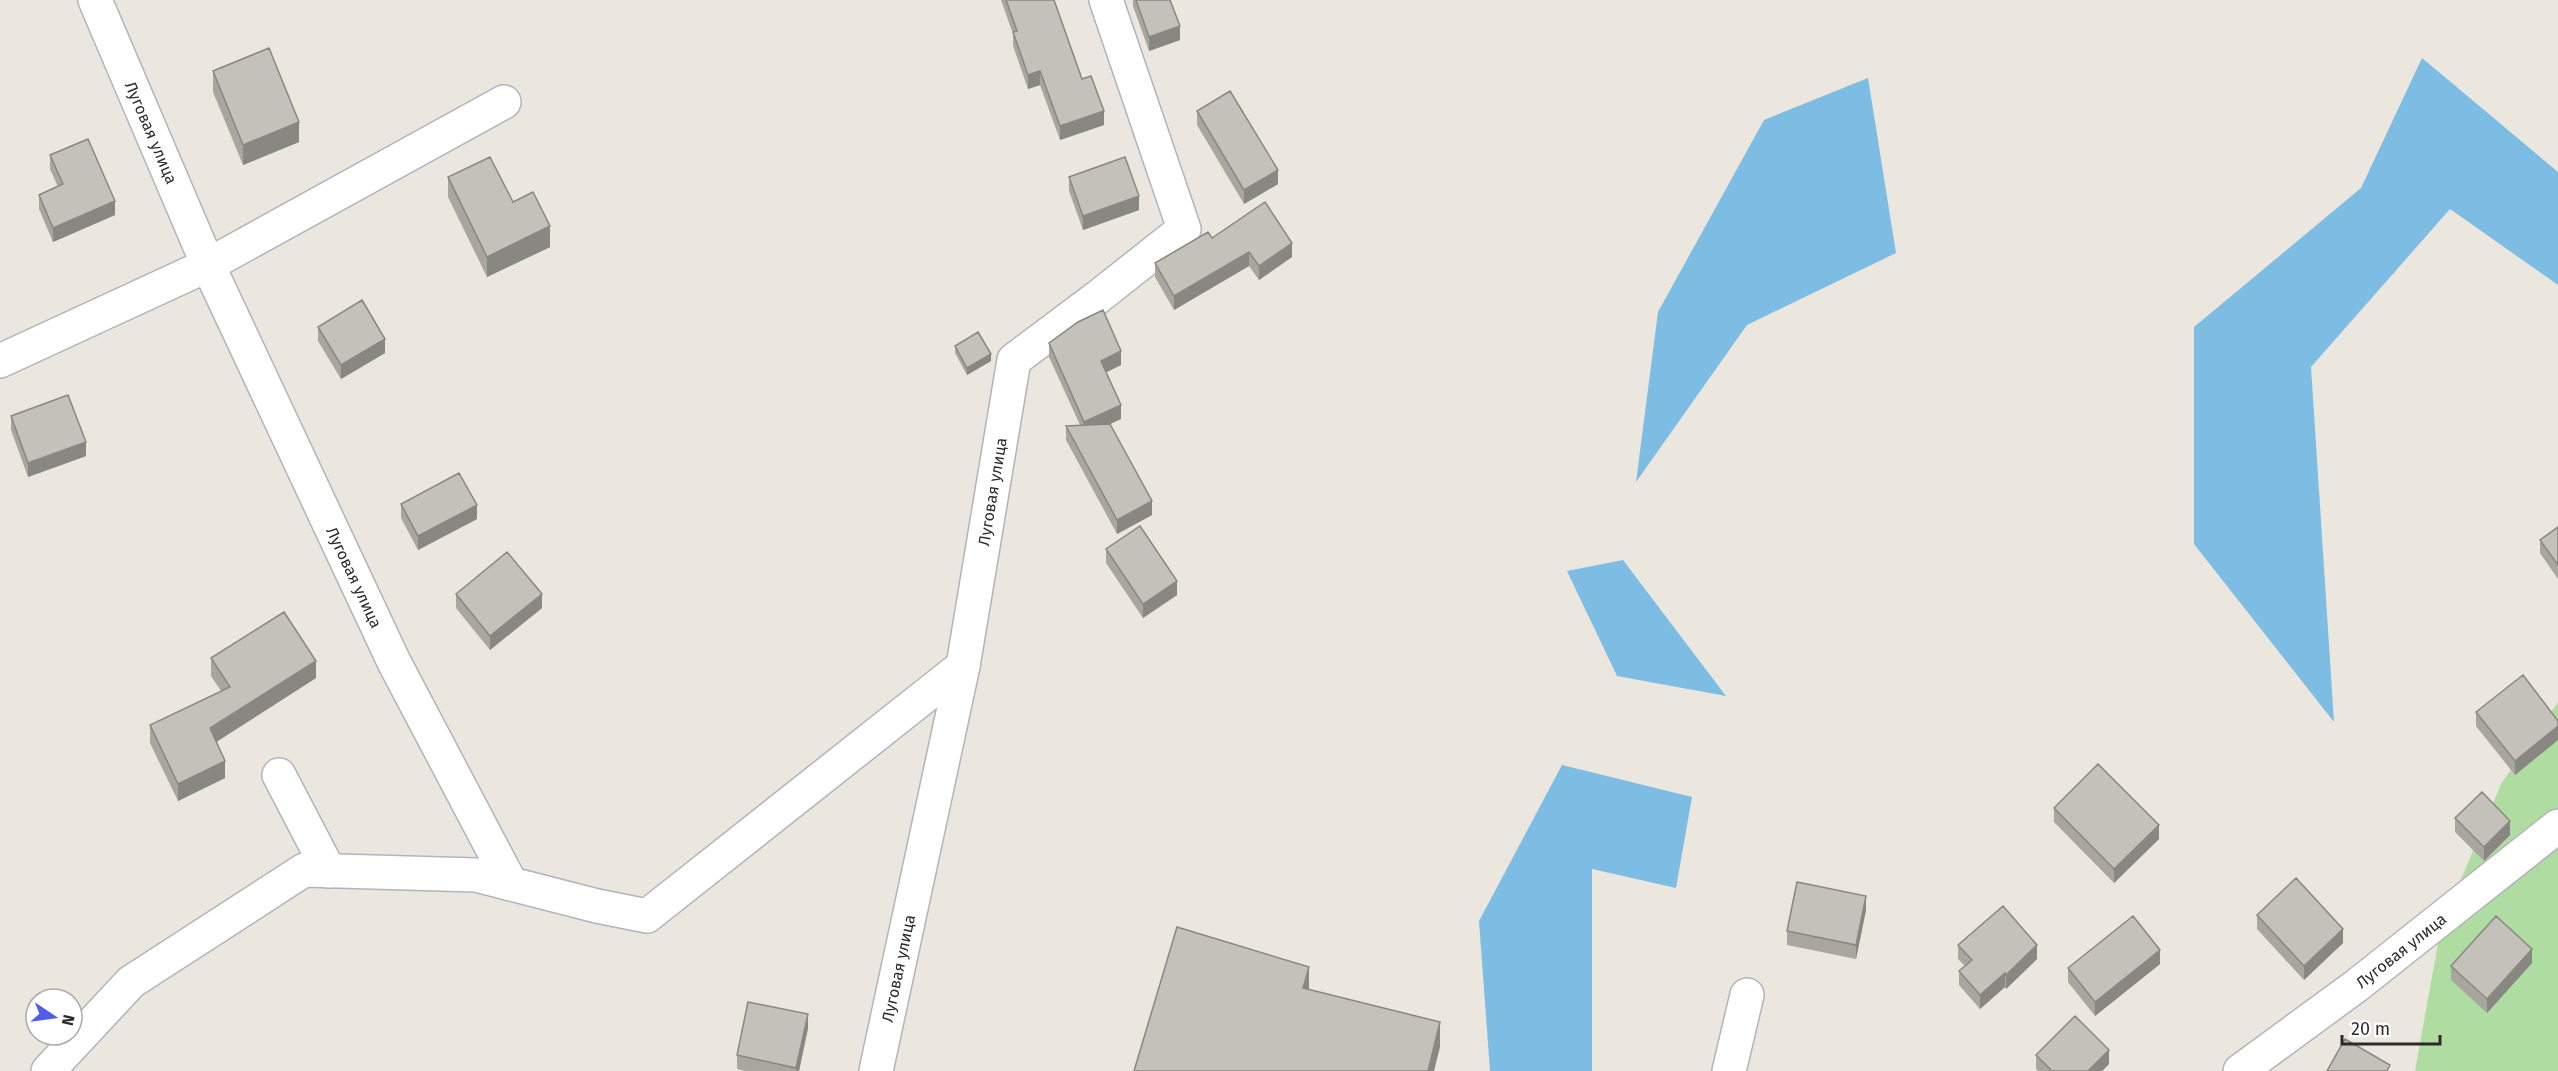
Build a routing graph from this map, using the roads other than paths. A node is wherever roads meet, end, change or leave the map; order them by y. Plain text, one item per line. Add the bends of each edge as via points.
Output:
1 (95, 0) edge
2 (1106, 0) edge
3 (504, 102) dead end
4 (208, 265) junction
5 (0, 361) edge
6 (963, 666) junction
7 (279, 775) dead end
8 (2558, 826) edge
9 (329, 871) junction
10 (511, 884) junction
11 (1747, 994) dead end
12 (48, 1071) edge
13 (876, 1071) edge
14 (1729, 1071) edge
15 (2240, 1071) edge

1 - 4 street, Луговая улица
2 - 6 street, Луговая улица via 1184,229 1014,360
3 - 4 street
4 - 5 street
4 - 10 street, Луговая улица via 394,662
6 - 10 street via 647,916
6 - 13 street, Луговая улица
7 - 9 street
8 - 15 street, Луговая улица via 2356,986
9 - 10 street via 476,875
9 - 12 street via 304,870 131,982
11 - 14 street

